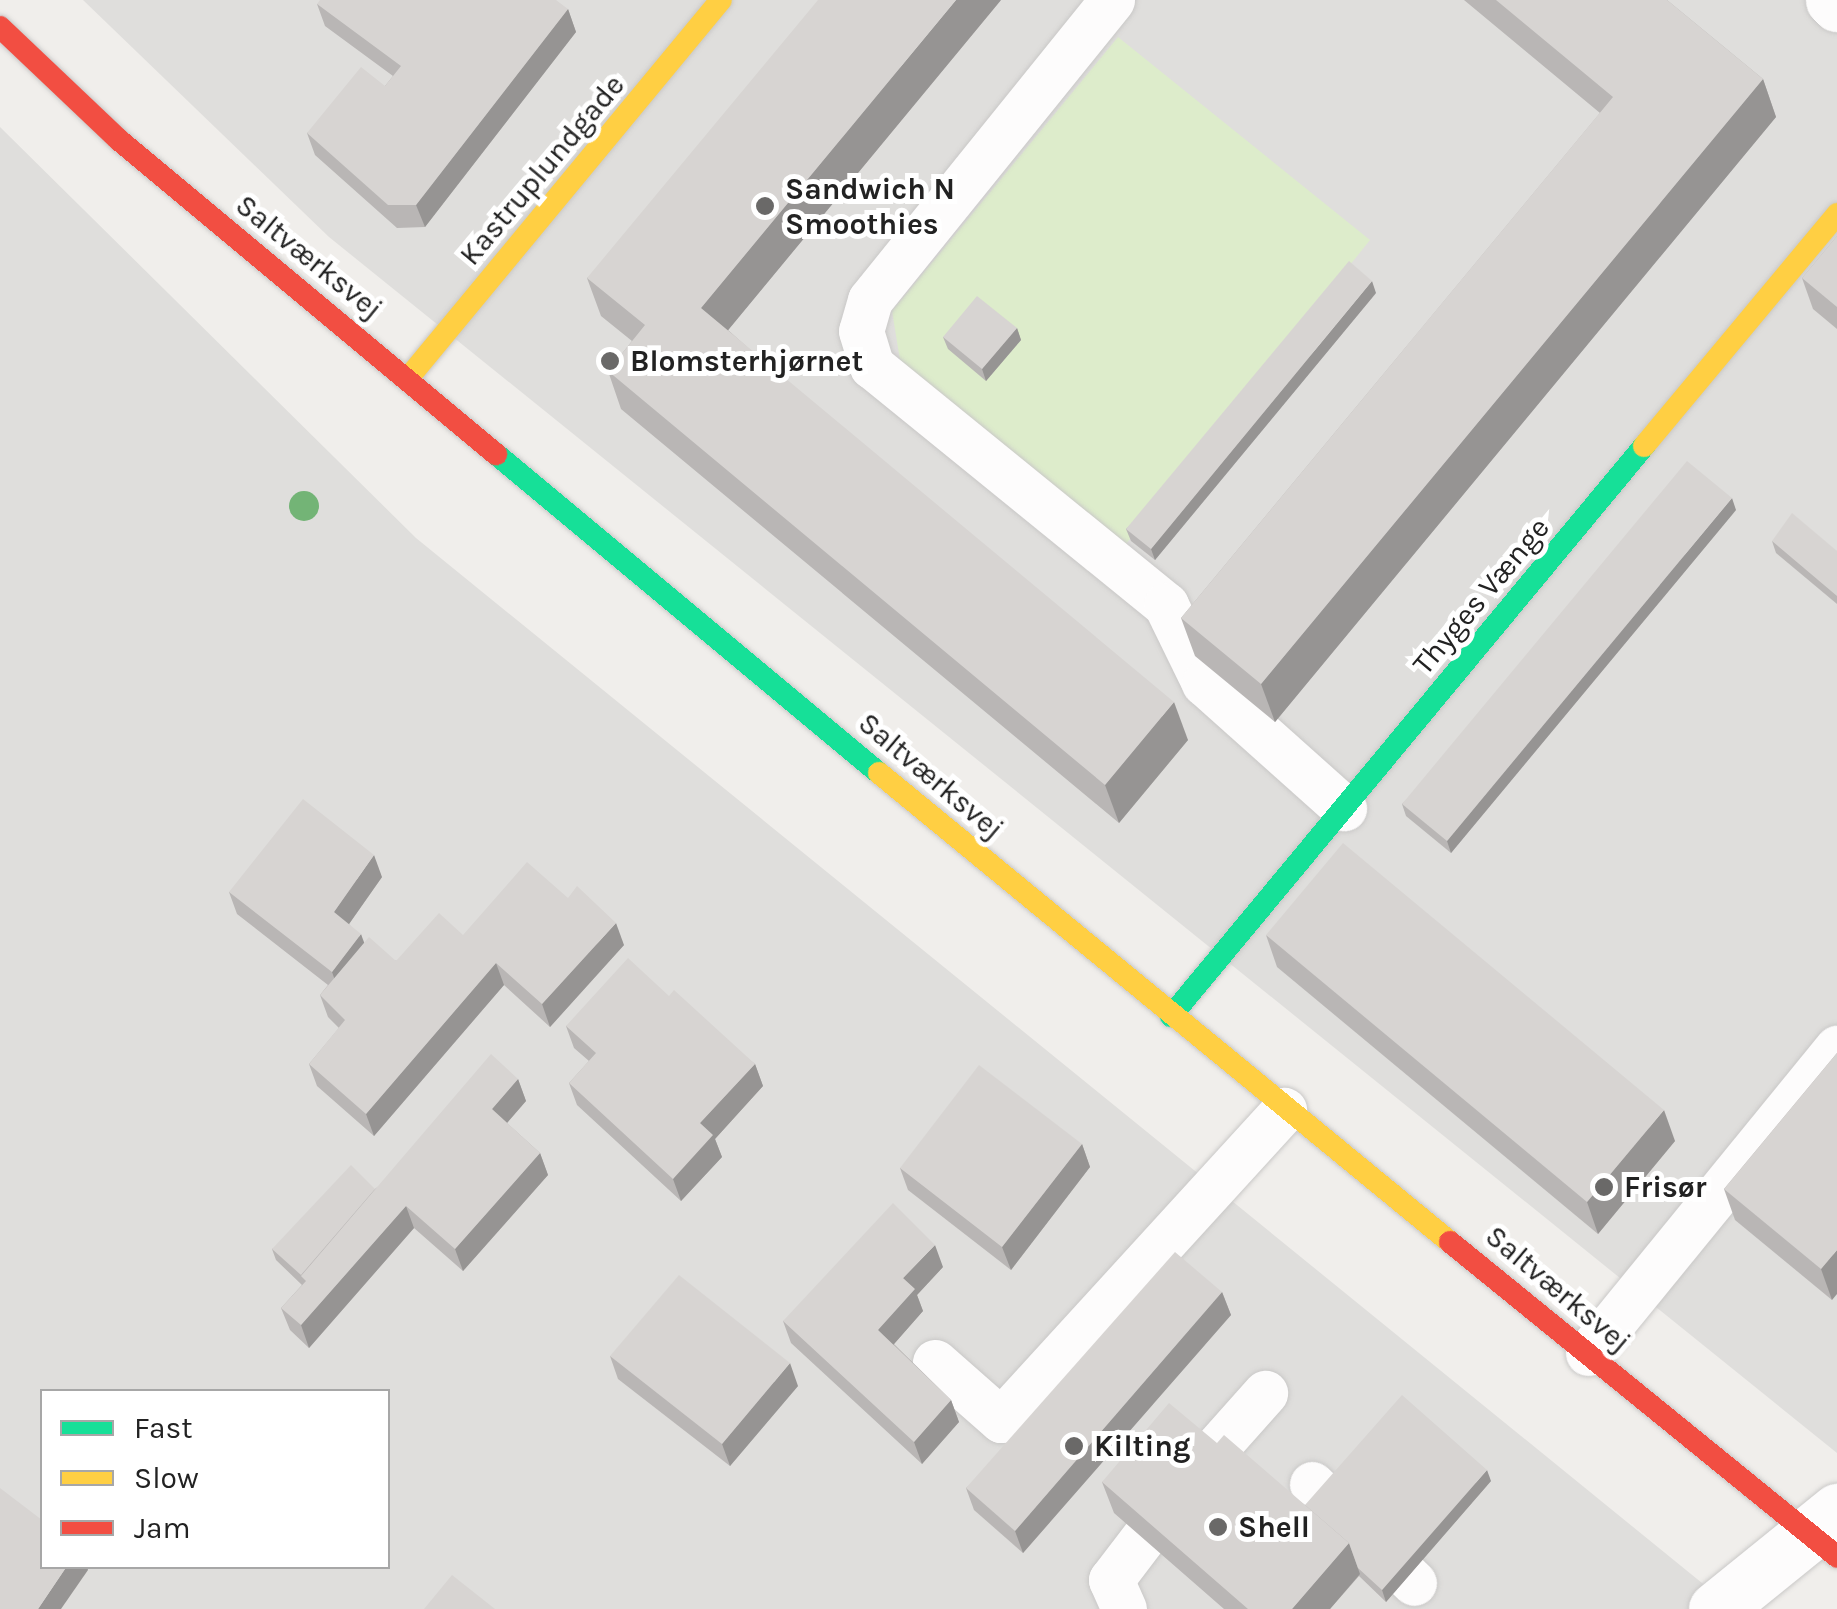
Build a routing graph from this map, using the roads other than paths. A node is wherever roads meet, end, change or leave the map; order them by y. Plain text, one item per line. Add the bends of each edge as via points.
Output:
1 (722, 0) edge
2 (1112, 0) edge
3 (0, 27) edge
4 (1837, 214) edge
5 (409, 378) junction
6 (1344, 808) junction
7 (1171, 1016) junction
8 (1837, 1048) edge
9 (1284, 1110) junction
10 (1588, 1353) junction
11 (935, 1362) dead end
12 (1265, 1394) dead end
13 (1208, 1457) edge
14 (1312, 1484) dead end
15 (1828, 1534) edge
16 (1143, 1538) edge
17 (1426, 1599) edge
18 (1124, 1609) edge
19 (1716, 1609) edge

1 - 5 street, Kastruplundgade
2 - 6 lane via 870,300 861,330 872,366 1166,605 1204,683
3 - 5 street, Saltværksvej via 119,140
4 - 6 street, Thyges Vænge
5 - 7 street, Saltværksvej
6 - 7 street, Thyges Vænge
7 - 9 street, Saltværksvej
8 - 10 lane
9 - 10 street, Saltværksvej
9 - 11 lane via 1001,1420
10 - 15 street, Saltværksvej
12 - 13 lane
14 - 17 lane
15 - 19 street
16 - 18 lane via 1111,1580

